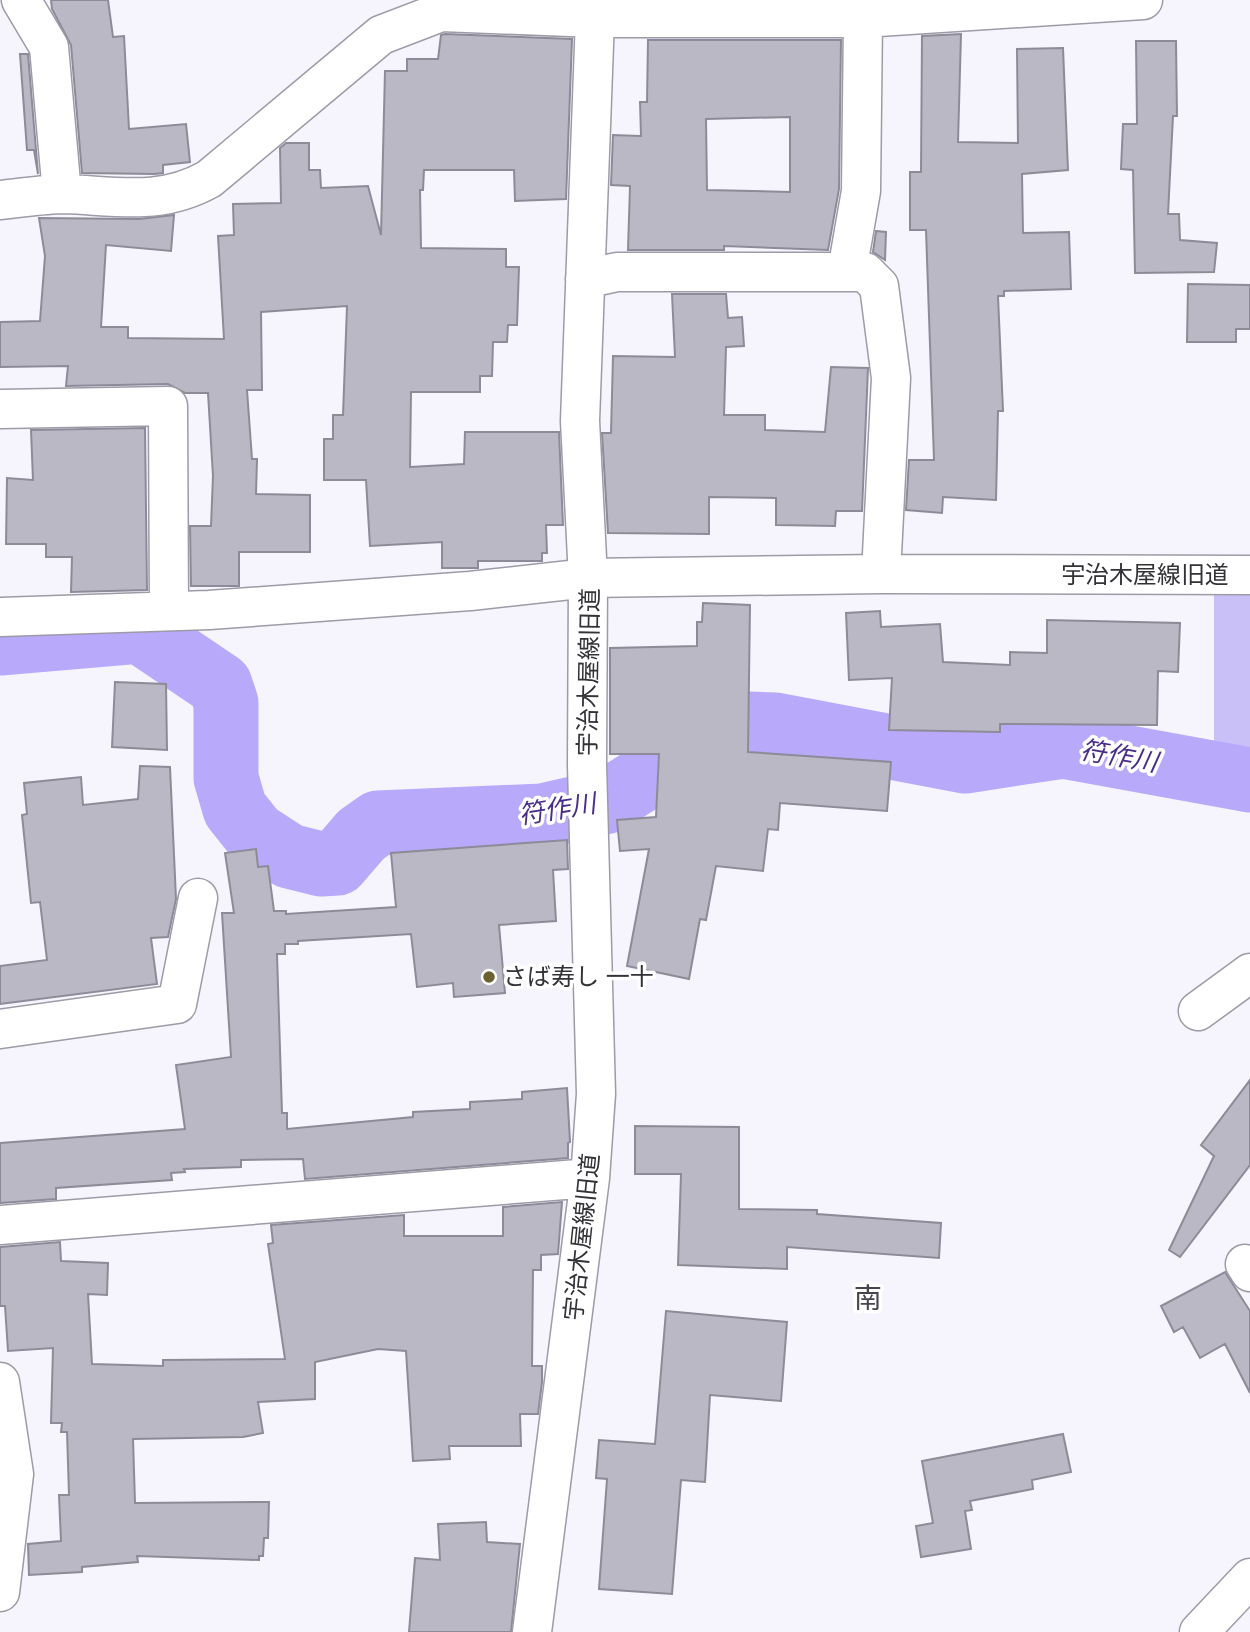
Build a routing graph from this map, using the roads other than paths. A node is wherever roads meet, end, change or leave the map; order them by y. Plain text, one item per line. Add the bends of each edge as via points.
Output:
1 (21, 0) edge
2 (1143, 0) edge
3 (441, 6) edge
4 (854, 12) edge
5 (595, 18) junction
6 (62, 194) junction
7 (0, 200) edge
8 (847, 271) junction
9 (585, 279) junction
10 (0, 409) edge
11 (881, 574) junction
12 (1250, 575) edge
13 (587, 578) junction
14 (169, 610) junction
15 (0, 617) edge
16 (198, 898) dead end
17 (1250, 973) edge
18 (1198, 1011) dead end
19 (0, 1029) edge
20 (590, 1178) junction
21 (0, 1225) edge
22 (0, 1382) edge
23 (1250, 1578) edge
24 (0, 1592) edge
25 (532, 1632) edge
26 (1199, 1632) edge

1 - 6 street via 49,47
2 - 4 street
3 - 5 street
3 - 6 street via 381,36 209,179 187,192 144,199
4 - 5 street
4 - 8 street via 861,191
5 - 9 street
6 - 7 street
8 - 9 street via 617,272
8 - 11 street via 865,272 879,286 891,378
9 - 13 street via 580,421
10 - 14 street via 168,406
11 - 12 street, 宇治木屋線旧道
11 - 13 street, 宇治木屋線旧道
13 - 14 street via 470,591
13 - 20 street, 宇治木屋線旧道 via 596,1094
14 - 15 street
16 - 19 street via 177,1004
17 - 18 street
20 - 21 street
20 - 25 street, 宇治木屋線旧道
22 - 24 street via 14,1474
23 - 26 street

